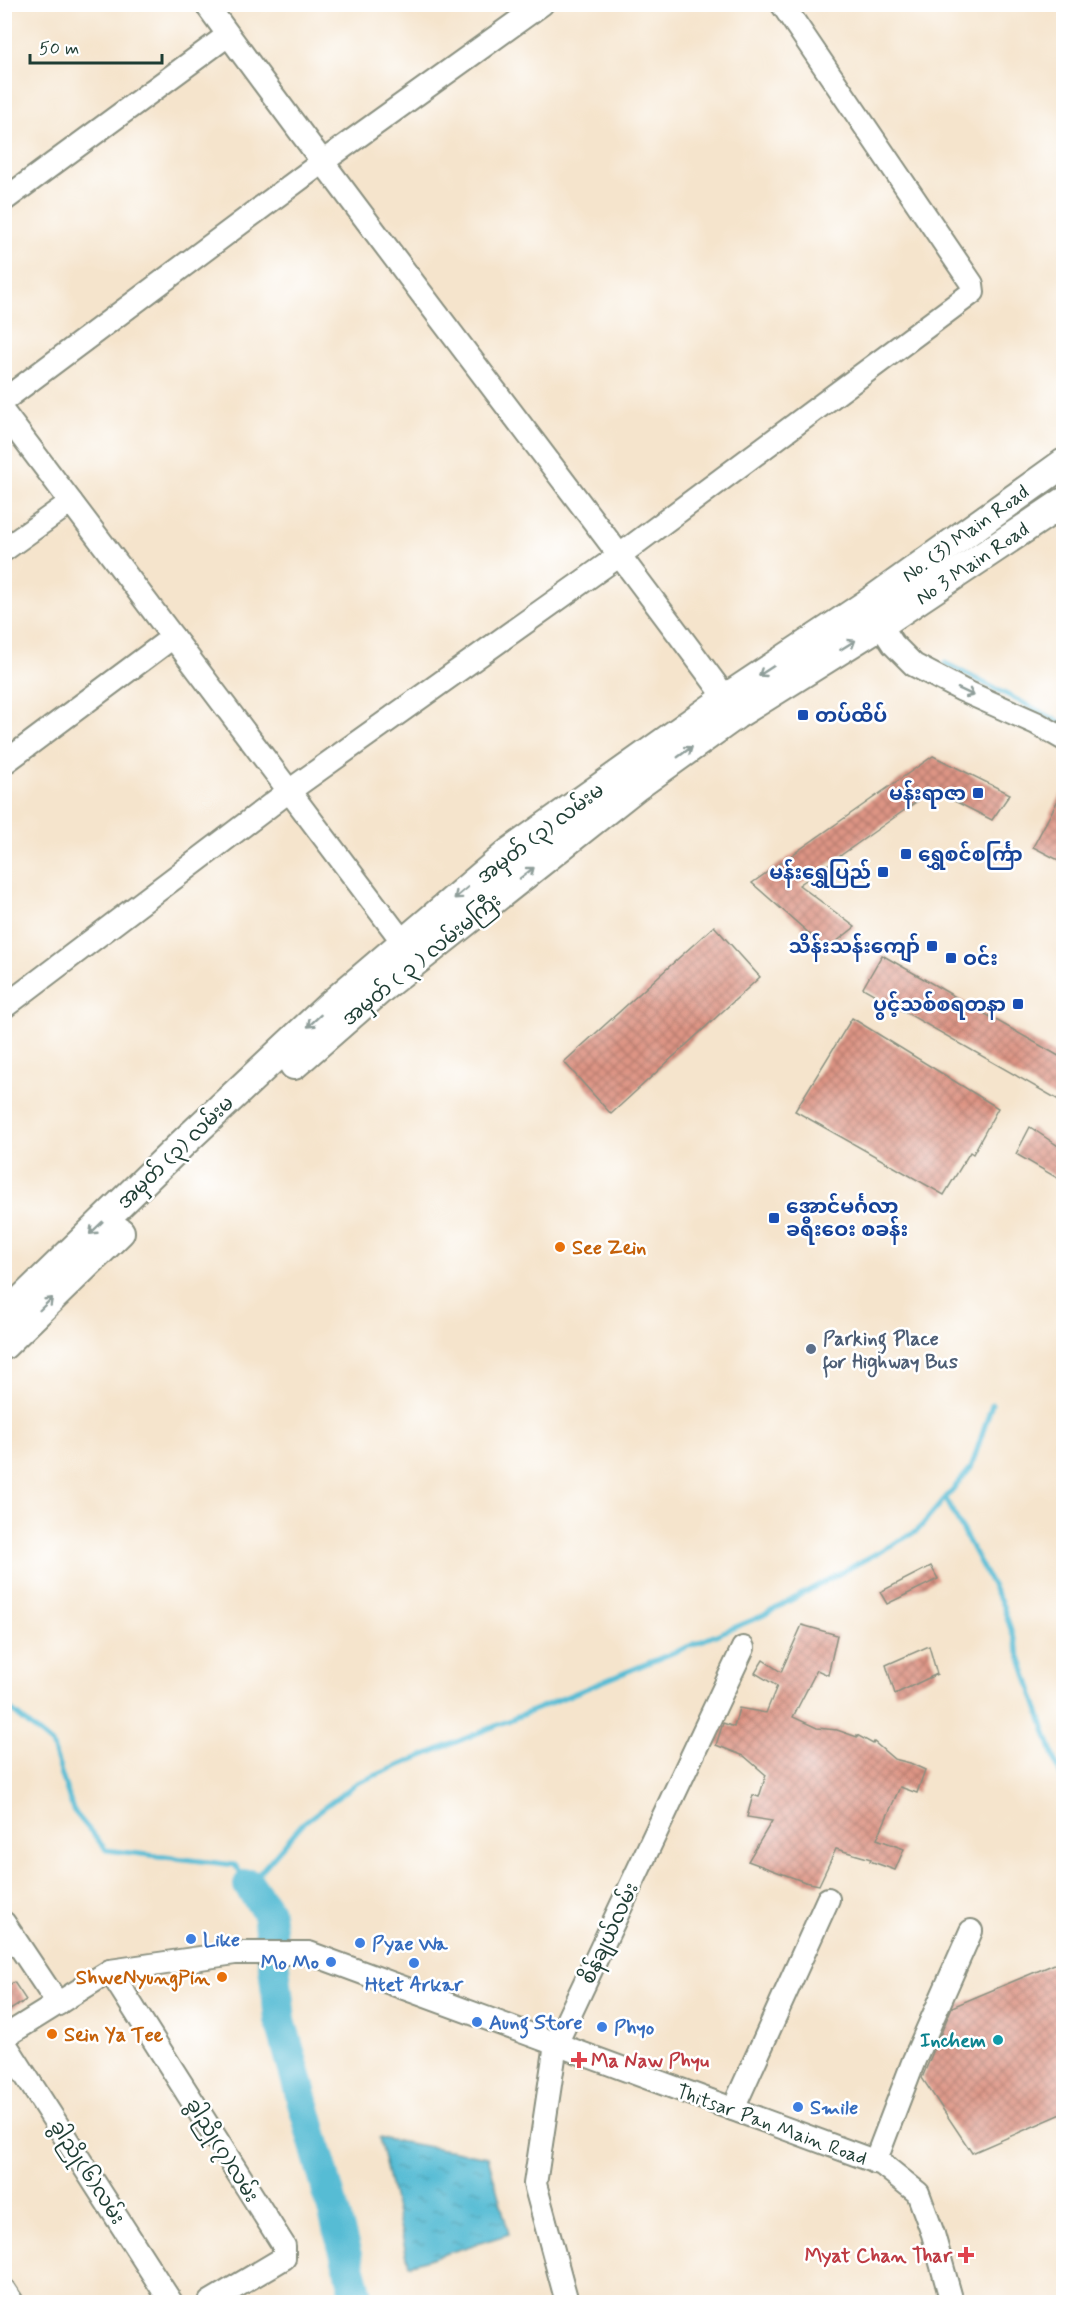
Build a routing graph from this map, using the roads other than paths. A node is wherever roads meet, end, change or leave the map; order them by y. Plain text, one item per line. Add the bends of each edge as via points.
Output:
1 (206, 4) edge
2 (542, 4) edge
3 (782, 4) edge
4 (228, 35) junction
5 (321, 163) junction
6 (4, 200) edge
7 (4, 400) edge
8 (4, 413) edge
9 (1064, 464) edge
10 (72, 502) junction
11 (1064, 502) edge
12 (4, 550) edge
13 (620, 555) junction
14 (873, 614) junction
15 (173, 637) junction
16 (726, 698) junction
17 (1064, 740) edge
18 (4, 763) edge
19 (289, 791) junction
20 (403, 942) junction
21 (4, 1007) edge
22 (4, 1317) edge
23 (4, 1345) edge
24 (743, 1648) dead end
25 (828, 1899) dead end
26 (4, 1923) edge
27 (971, 1931) dead end
28 (110, 1971) junction
29 (58, 2004) junction
30 (4, 2040) edge
31 (556, 2044) junction
32 (733, 2109) junction
33 (875, 2162) junction
34 (4, 2290) edge
35 (12, 2302) edge
36 (171, 2302) edge
37 (210, 2302) edge
38 (567, 2302) edge
39 (952, 2302) edge

1 - 4 street
2 - 5 street
3 - 13 street via 972,284 973,292
4 - 5 street
4 - 6 street
5 - 7 street
5 - 13 street
8 - 10 street
9 - 14 main road, No. (3) Main Road
10 - 12 street
10 - 15 street
11 - 14 main road, No 3 Main Road
13 - 16 street
13 - 19 street
14 -> 16 main road, အမှတ် (၃) လမ်းမ
14 -> 17 street via 914,666
23 -> 14 main road, အမှတ် ( ၃ ) လမ်းမကြီး via 256,1100 382,988 637,786
15 - 18 street
15 - 19 street
16 -> 20 main road, အမှတ် (၃) လမ်းမ via 511,851
19 - 20 street
19 - 21 street
20 -> 22 main road, အမှတ် (၃) လမ်းမ via 182,1144
24 - 31 street, စိန်ချယ်လမ်း
25 - 32 street
26 - 29 street
27 - 33 street via 914,2060
28 - 29 street
28 - 31 street, Thitsar Pan Main Road via 235,1953 309,1953
28 - 37 street, ခွါညို(၇)လမ်း via 284,2246 284,2258
29 - 30 street
30 - 36 street, ခွါညို(၆)လမ်း
31 - 32 street, Thitsar Pan Main Road
31 - 38 street, စိန်ချယ်လမ်း via 534,2184
32 - 33 street, Thitsar Pan Main Road
33 - 39 street, Thitsar Pan Main Road via 918,2193
34 - 35 street

